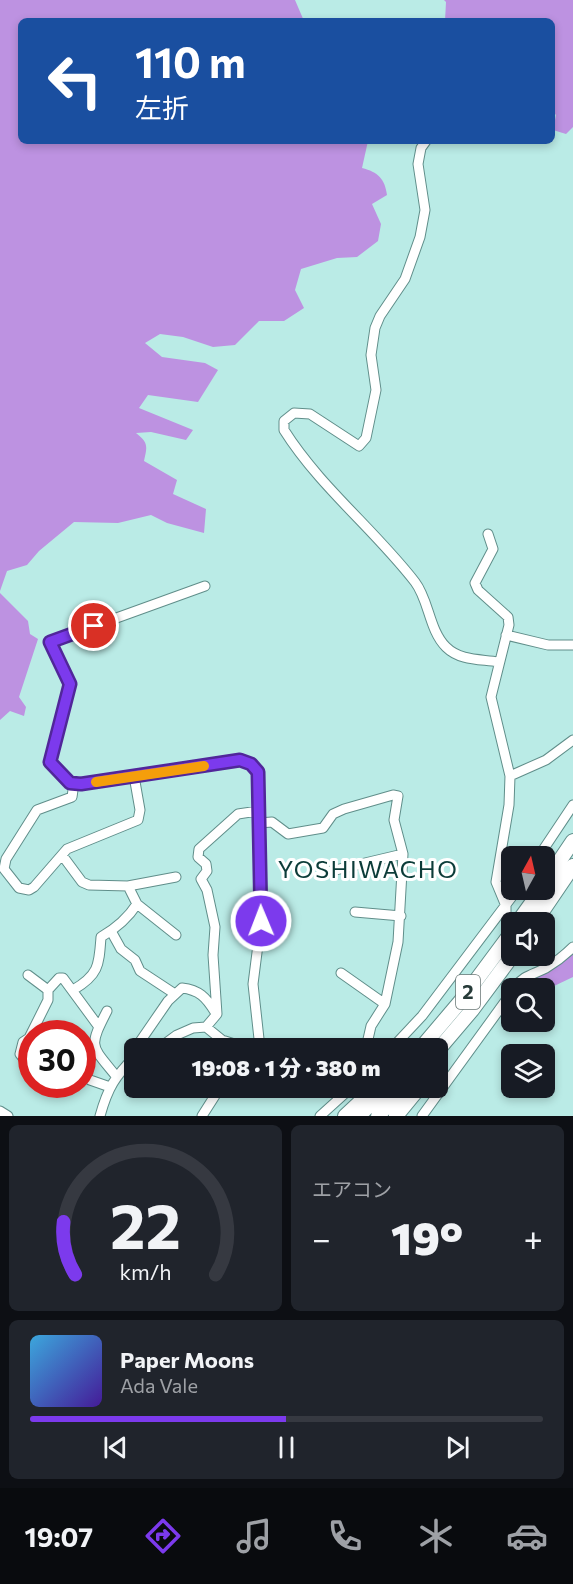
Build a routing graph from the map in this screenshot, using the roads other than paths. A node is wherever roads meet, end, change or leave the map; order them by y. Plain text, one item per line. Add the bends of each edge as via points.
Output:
1 (424, 144) edge
2 (488, 534) dead end
3 (205, 586) dead end
4 (506, 635) junction
5 (573, 645) edge
6 (498, 663) junction
7 (573, 740) edge
8 (134, 776) junction
9 (510, 776) junction
10 (74, 783) junction
11 (573, 805) edge
12 (258, 811) junction
13 (259, 823) junction
14 (573, 841) edge
15 (546, 846) edge
16 (403, 854) junction
17 (62, 855) junction
18 (573, 866) edge
19 (555, 868) edge
20 (327, 872) dead end
21 (176, 878) dead end
22 (128, 886) junction
23 (529, 900) edge
24 (137, 904) junction
25 (355, 912) dead end
26 (509, 912) edge
27 (514, 912) edge
28 (542, 912) edge
29 (401, 916) junction
30 (501, 925) edge
31 (111, 931) junction
32 (176, 935) dead end
33 (501, 947) edge
34 (573, 947) edge
35 (509, 966) edge
36 (517, 966) tunnel mouth
37 (341, 973) dead end
38 (28, 975) dead end
39 (497, 976) junction
40 (526, 976) joint
41 (48, 990) junction
42 (73, 990) junction
43 (175, 994) junction
44 (385, 1004) junction
45 (501, 1007) edge
46 (107, 1011) dead end
47 (217, 1014) junction
48 (38, 1020) edge
49 (99, 1026) junction
50 (206, 1027) junction
51 (142, 1038) edge
52 (173, 1038) edge
53 (220, 1038) edge
54 (259, 1038) edge
55 (368, 1038) edge
56 (401, 1038) edge
57 (429, 1038) edge
58 (448, 1038) edge
59 (448, 1047) edge
60 (124, 1068) edge
61 (116, 1076) junction
62 (96, 1082) edge
63 (110, 1087) junction
64 (213, 1098) edge
65 (342, 1098) edge
66 (364, 1098) edge
67 (376, 1098) edge
68 (395, 1098) edge
69 (411, 1098) edge
70 (0, 1111) edge
71 (8, 1116) edge
72 (100, 1116) edge
73 (202, 1116) edge
74 (320, 1116) edge
75 (345, 1116) edge
76 (358, 1116) edge
77 (378, 1116) edge
78 (396, 1116) edge
79 (422, 1116) edge

1 - 6 street via 418,164 425,210 420,237 405,279 375,328 371,355 376,390 366,438 359,446 310,414 294,413 284,421 284,430 324,483 382,541 417,585 429,618 447,648 466,658
2 - 4 street via 493,549 475,584 508,616
3 - 10 street via 50,642 70,684 50,762
4 - 5 street via 548,645
4 - 6 street
6 - 9 street via 491,697
7 - 9 street via 546,760
8 - 10 street
8 - 12 street via 240,760 258,772
8 - 17 street via 138,820 67,849
9 - 26 street via 496,882
10 - 17 street via 72,797 37,810 6,859 4,869 20,888 29,890
11 - 15 street
12 - 13 street
12 - 47 street via 238,814 199,849 198,857 207,871 201,879 215,927
13 - 16 street via 272,822 288,834 323,828 333,814 344,809 398,796 394,820
13 - 54 street via 261,921 253,984
14 - 19 highway
16 - 20 street
16 - 29 street
17 - 22 street via 82,882
18 - 28 highway
21 - 22 street
22 - 24 street
23 - 27 highway
24 - 31 street
24 - 32 street
25 - 29 street
29 - 44 street
30 - 56 street
31 - 42 street via 100,938 99,963 88,981
31 - 43 street via 140,971
33 - 57 highway, 2
34 - 40 street via 545,969
35 - 39 highway, 2
36 - 40 street
37 - 44 street
38 - 41 street
39 - 58 highway, 2
39 - 59 highway
41 - 42 street via 63,978
41 - 48 street via 48,1000
42 - 49 street
43 - 47 street via 182,988 194,989 207,998
43 - 51 street
44 - 55 street
45 - 79 street
46 - 49 street
47 - 50 street
49 - 61 street via 94,1049
50 - 52 street via 193,1028
50 - 53 street
60 - 61 street
61 - 63 street
62 - 63 street
63 - 72 street
64 - 73 street
65 - 74 street
66 - 75 highway
67 - 76 highway
68 - 77 highway
69 - 78 highway
70 - 71 street

